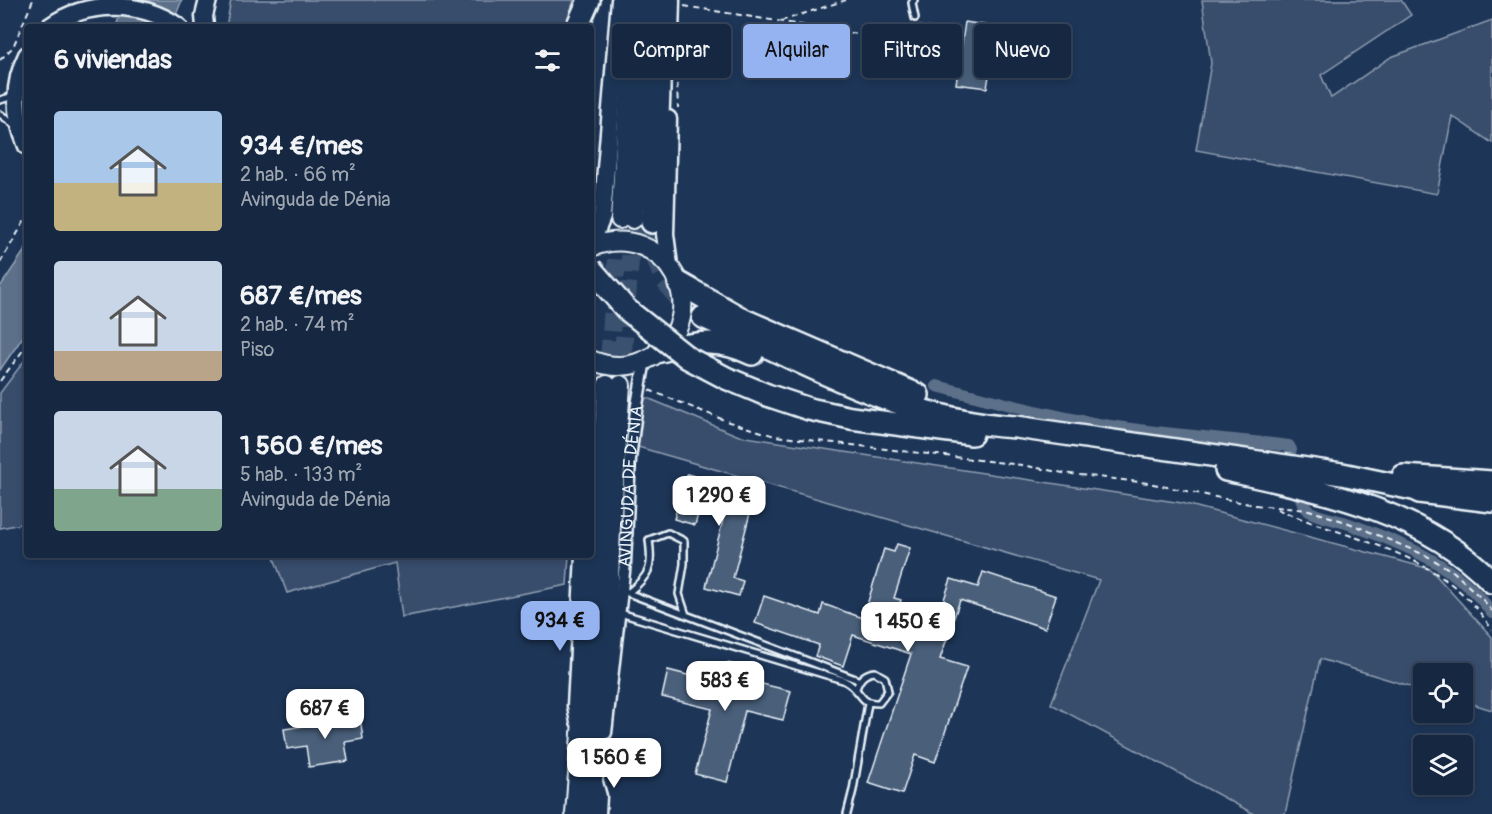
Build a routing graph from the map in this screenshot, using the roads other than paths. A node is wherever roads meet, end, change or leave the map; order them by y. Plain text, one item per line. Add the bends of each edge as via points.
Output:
1 (208, 0) edge
2 (589, 0) edge
3 (620, 0) edge
4 (635, 0) edge
5 (650, 0) edge
6 (657, 0) edge
7 (914, 0) edge
8 (91, 3) edge
9 (675, 3) edge
10 (915, 18) dead end
11 (53, 24) edge
12 (174, 24) edge
13 (205, 24) edge
14 (578, 24) edge
15 (24, 63) edge
16 (8, 98) edge
17 (0, 114) edge
18 (20, 129) junction
19 (24, 139) edge
20 (635, 220) junction
21 (594, 238) edge
22 (594, 245) edge
23 (669, 265) junction
24 (594, 272) edge
25 (679, 283) junction
26 (703, 317) tunnel mouth
27 (653, 356) junction
28 (594, 361) edge
29 (614, 385) tunnel mouth
30 (1015, 433) junction
31 (1222, 469) junction
32 (1342, 474) junction
33 (1492, 482) edge
34 (1432, 493) junction
35 (1492, 501) edge
36 (580, 558) edge
37 (1492, 582) edge
38 (625, 590) junction
39 (620, 612) junction
40 (686, 615) junction
41 (858, 680) junction
42 (856, 689) junction
43 (868, 703) junction
44 (590, 756) junction
45 (577, 779) junction
46 (566, 814) edge
47 (575, 814) edge
48 (590, 814) edge
49 (600, 814) edge
50 (847, 814) edge

1 - 13 street
2 - 14 highway
3 - 21 street via 602,217
4 - 20 main road
5 - 20 main road
6 - 20 highway via 657,137
7 - 10 lane
8 - 11 street
8 - 12 street via 134,4
9 - 23 street via 665,234
15 - 16 street
16 - 18 street
17 - 18 lane
18 - 19 street
22 - 23 main road via 622,240 639,243
23 - 25 main road
24 - 30 highway, bridge via 626,309 688,358 766,395 851,418
25 - 27 main road via 682,298 677,327
25 - 30 highway via 744,320
26 - 30 highway via 896,402
27 - 28 main road via 618,366
27 - 30 highway via 706,342 726,344 841,394 894,412
27 - 38 street, AVINGUDA DE DÉNIA via 641,388 630,459
29 - 44 main road, AVINGUDA DE DÉNIA
30 - 31 highway
30 - 32 highway
31 - 34 highway
31 - 37 highway via 1344,498 1390,515 1446,544
32 - 33 highway
32 - 34 highway
34 - 35 highway
36 - 44 street, AVINGUDA DE DÉNIA via 573,706
38 - 39 street, AVINGUDA DE DÉNIA
38 - 40 lane
38 - 40 lane via 643,581 652,562 649,540 668,533 684,541 679,594
39 - 42 lane via 843,680
39 - 44 street, AVINGUDA DE DÉNIA via 605,734
40 - 41 lane
41 - 42 lane
41 - 43 lane via 875,672 888,684 879,703
42 - 43 lane
43 - 50 lane
44 - 45 main road, AVINGUDA DE DÉNIA
44 - 48 main road, AVINGUDA DE DÉNIA
44 - 49 street, AVINGUDA DE DÉNIA via 601,796
45 - 46 street, AVINGUDA DE DÉNIA
45 - 47 main road, AVINGUDA DE DÉNIA

